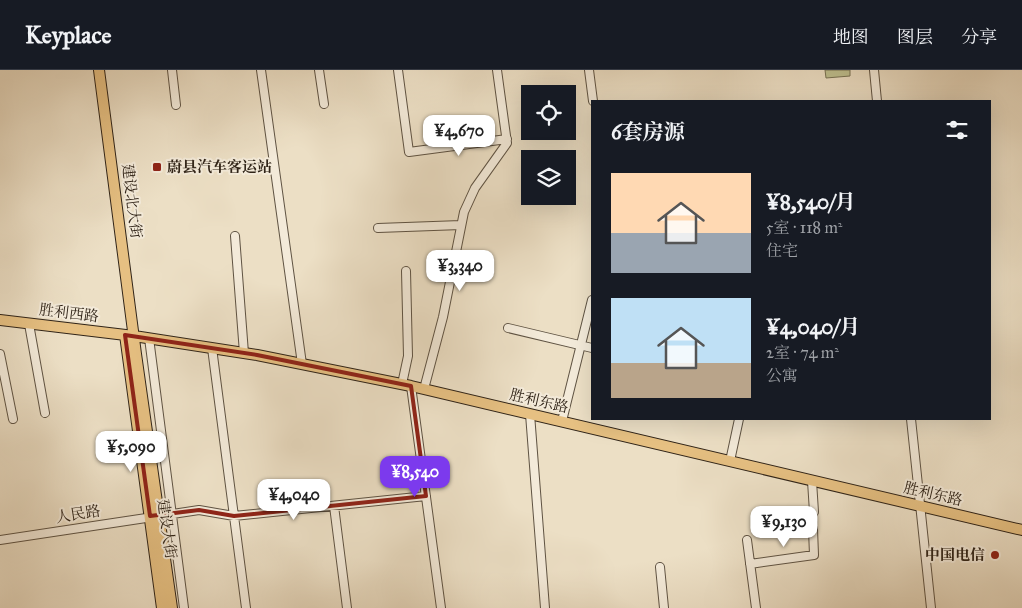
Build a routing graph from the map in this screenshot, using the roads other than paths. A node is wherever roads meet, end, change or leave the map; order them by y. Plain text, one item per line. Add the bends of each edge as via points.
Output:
1 (99, 70) edge
2 (172, 70) edge
3 (261, 70) edge
4 (320, 70) edge
5 (398, 70) edge
6 (497, 70) edge
7 (589, 70) edge
8 (874, 70) edge
9 (593, 100) edge
10 (877, 100) edge
11 (324, 104) dead end
12 (176, 105) dead end
13 (507, 139) junction
14 (461, 225) junction
15 (378, 228) dead end
16 (235, 236) dead end
17 (406, 271) dead end
18 (591, 304) edge
19 (0, 320) edge
20 (29, 324) junction
21 (508, 328) dead end
22 (130, 336) junction
23 (149, 338) junction
24 (581, 345) junction
25 (212, 348) junction
26 (591, 348) edge
27 (244, 353) junction
28 (0, 354) edge
29 (302, 364) junction
30 (406, 385) junction
31 (424, 389) junction
32 (45, 413) dead end
33 (530, 414) junction
34 (13, 418) dead end
35 (739, 420) edge
36 (911, 420) edge
37 (562, 421) junction
38 (730, 461) junction
39 (812, 481) junction
40 (426, 496) junction
41 (334, 506) junction
42 (921, 506) junction
43 (814, 512) tunnel mouth
44 (171, 514) junction
45 (155, 516) junction
46 (234, 516) junction
47 (813, 529) tunnel mouth
48 (1022, 530) edge
49 (0, 540) edge
50 (747, 540) dead end
51 (750, 564) junction
52 (660, 567) dead end
53 (162, 608) edge
54 (172, 608) edge
55 (184, 608) edge
56 (246, 608) edge
57 (347, 608) edge
58 (442, 608) edge
59 (545, 608) edge
60 (664, 608) edge
61 (756, 608) edge
62 (931, 608) edge

1 - 22 main road, 建设北大街
2 - 12 street
3 - 29 street
4 - 11 street
5 - 13 street via 409,152
6 - 13 street
7 - 9 street
8 - 10 street
13 - 14 street via 475,188
14 - 15 street
14 - 31 street via 443,317
16 - 27 street
17 - 30 street
18 - 24 street
19 - 20 main road, 胜利西路
20 - 22 main road, 胜利西路
20 - 32 street
21 - 24 street
22 - 23 main road, 胜利东路
22 - 45 main road, 建设大街
23 - 25 main road, 胜利东路
23 - 44 street
24 - 26 street
24 - 37 street
25 - 27 main road, 胜利东路
25 - 46 street
27 - 29 main road, 胜利东路
28 - 34 street
29 - 30 main road, 胜利东路
30 - 31 main road, 胜利东路
30 - 40 street
31 - 33 main road, 胜利东路
33 - 37 main road, 胜利东路
33 - 59 street
35 - 38 street
36 - 42 street
37 - 38 main road, 胜利东路
38 - 39 main road, 胜利东路
39 - 42 main road, 胜利东路
39 - 43 street
40 - 41 street, 人民路
40 - 58 street
41 - 46 street, 人民路
41 - 57 street
42 - 48 main road, 胜利东路
42 - 62 street
44 - 45 street, 人民路
44 - 46 street, 人民路 via 200,510
44 - 55 street
45 - 49 street, 人民路
45 - 53 main road, 建设大街
45 - 54 main road, 建设大街
46 - 56 street
47 - 51 street via 814,555
50 - 51 street
51 - 61 street
52 - 60 street

